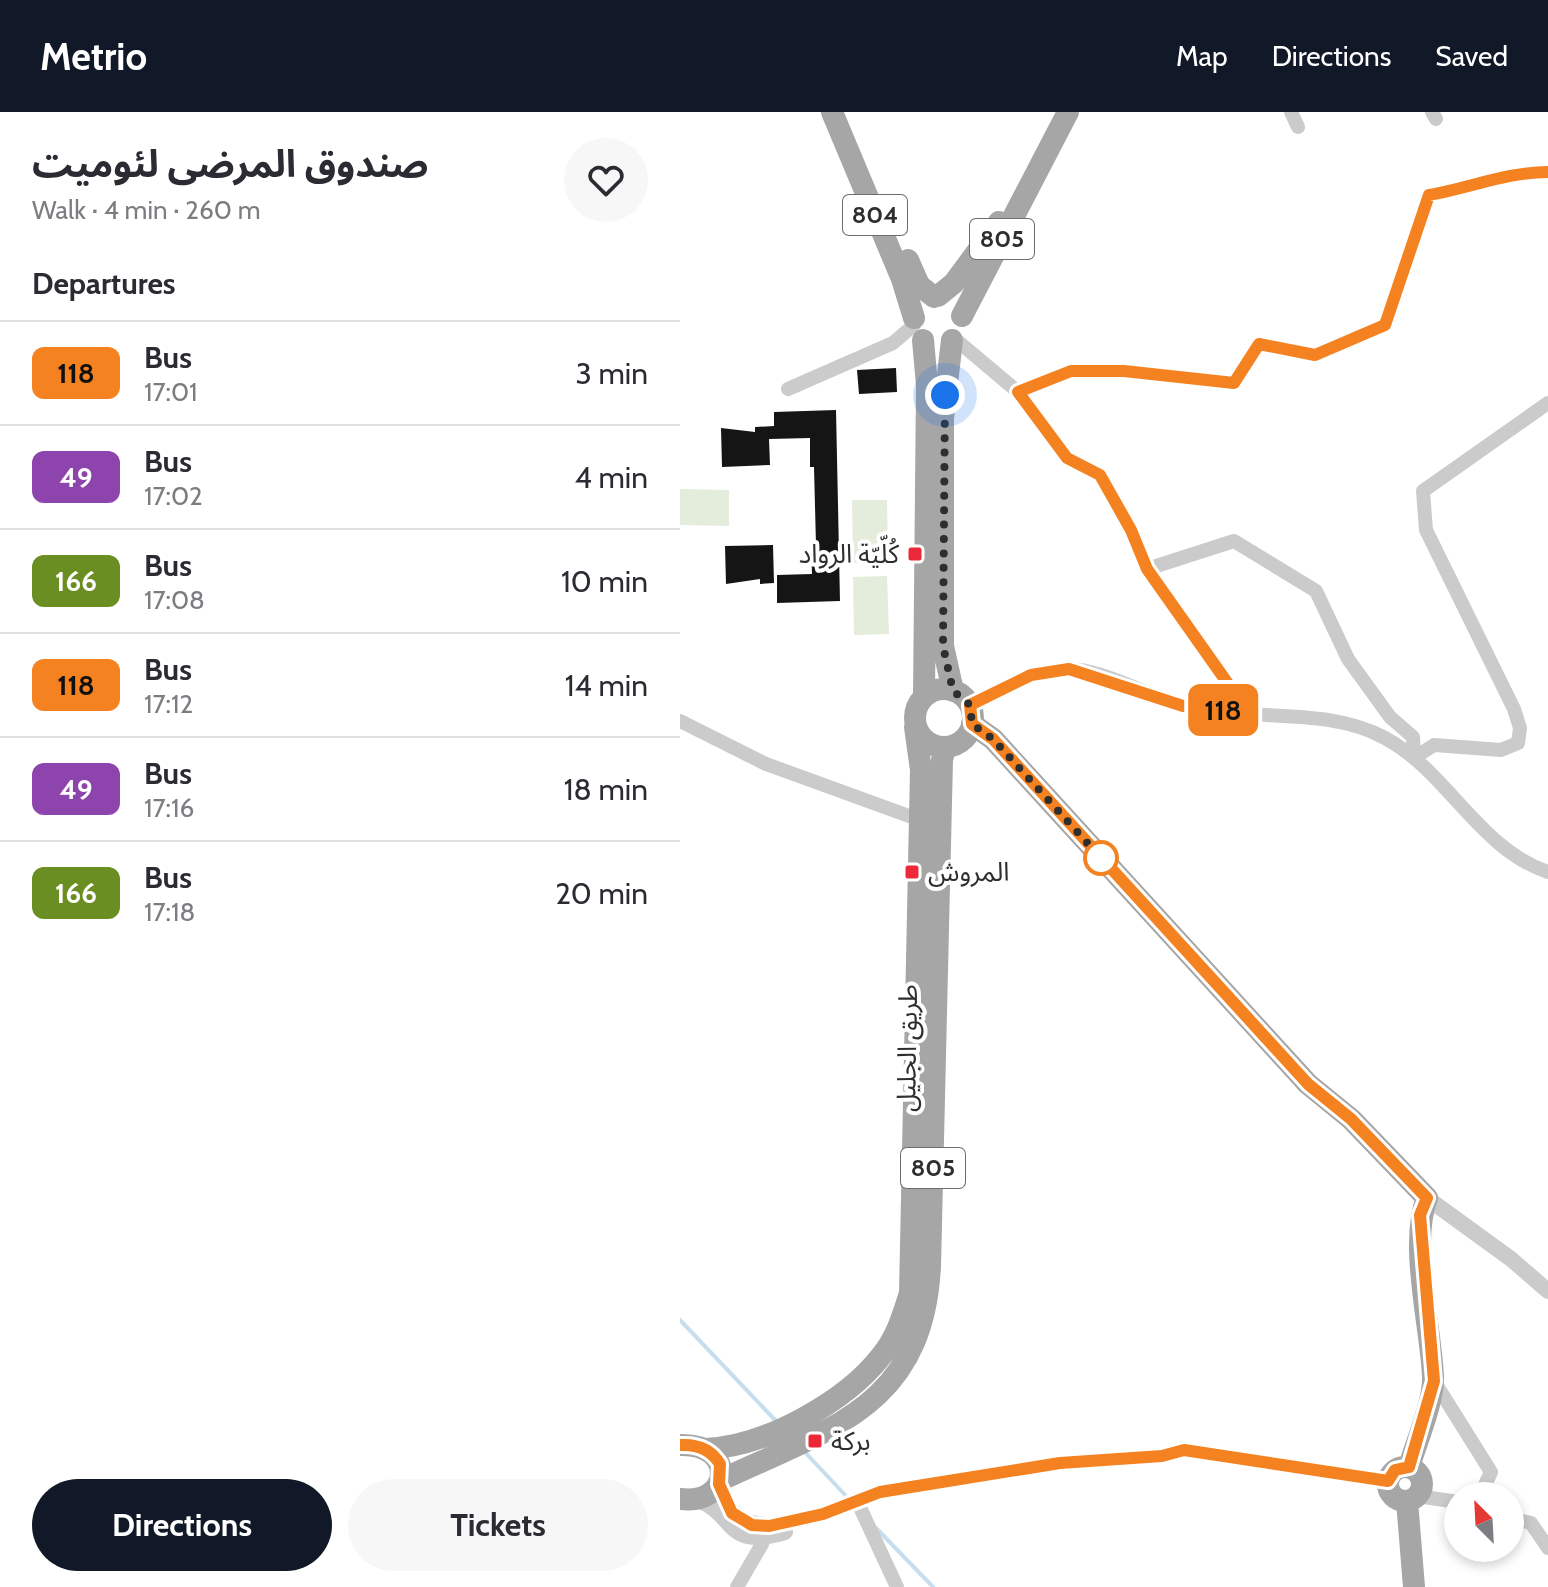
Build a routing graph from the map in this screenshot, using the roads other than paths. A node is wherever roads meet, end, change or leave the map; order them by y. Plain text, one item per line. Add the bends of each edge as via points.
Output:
1 (832, 112) edge
2 (846, 112) edge
3 (1068, 112) edge
4 (1291, 112) edge
5 (1298, 127) dead end
6 (1041, 162) junction
7 (1548, 172) edge
8 (936, 297) junction
9 (962, 316) junction
10 (918, 330) junction
11 (953, 339) junction
12 (788, 389) dead end
13 (1018, 392) junction
14 (1548, 403) edge
15 (1147, 569) junction
16 (924, 697) junction
17 (965, 707) junction
18 (1248, 712) junction
19 (680, 721) edge
20 (915, 727) junction
21 (945, 747) junction
22 (1414, 758) junction
23 (920, 820) junction
24 (1548, 872) edge
25 (1427, 1198) junction
26 (1548, 1291) edge
27 (1434, 1381) junction
28 (680, 1445) edge
29 (705, 1449) junction
30 (1409, 1467) junction
31 (1388, 1481) junction
32 (720, 1482) junction
33 (1486, 1482) edge
34 (689, 1499) edge
35 (1412, 1499) junction
36 (857, 1501) junction
37 (1444, 1501) edge
38 (1524, 1521) edge
39 (1531, 1523) junction
40 (1548, 1527) edge
41 (764, 1532) junction
42 (1548, 1548) edge
43 (737, 1587) edge
44 (897, 1587) edge
45 (1414, 1587) edge

1 - 10 main road, 804
2 - 8 main road, 804 via 914,276
3 - 6 main road, 805
4 - 5 street
6 - 8 main road, 805 via 954,283
6 - 9 main road, 805
7 - 13 street via 1516,172 1473,188 1429,195 1385,325 1315,355 1259,344 1234,383 1071,371
8 - 9 main road via 953,302
8 - 10 main road, 805 via 922,302
9 - 11 main road, 805
10 - 11 main road via 934,345
10 - 12 street
10 - 16 main road, 805 via 927,385
11 - 13 street
11 - 17 main road, 805 via 943,418 943,646
13 - 15 street via 1067,458 1100,475
14 - 22 street via 1423,491 1426,530 1514,709 1518,743 1501,750 1434,745
15 - 18 street
15 - 22 street via 1234,541 1316,591 1348,659 1390,717 1413,737
16 - 17 main road via 938,689
16 - 20 main road, 805 via 916,707
17 - 18 street via 1031,675 1069,669 1183,706
17 - 21 main road via 963,740
17 - 25 main road via 1308,1084 1351,1119
18 - 22 street via 1344,723 1384,737
19 - 23 street via 766,764
20 - 21 main road via 927,742
20 - 23 main road, طريق الجليل / 805
21 - 32 main road, طريق الجليل / 805 via 926,1312 902,1369 883,1393 822,1433
22 - 24 street via 1496,840
23 - 29 main road, طريق الجليل / 805 via 913,1265 900,1326 861,1378 832,1399 767,1435
25 - 26 street
25 - 27 main road via 1420,1215
27 - 30 main road
27 - 33 street via 1491,1472
28 - 29 main road, 805
29 - 32 main road via 720,1464
30 - 31 main road via 1395,1470
30 - 35 main road via 1421,1477 1422,1487
31 - 35 main road via 1392,1496
31 - 36 street via 1184,1450 1060,1463 880,1492
32 - 34 main road, 805 via 711,1493
32 - 41 street via 732,1513
34 - 41 street via 714,1508 739,1534
35 - 37 street
35 - 45 main road
36 - 41 street
36 - 44 street
38 - 39 street
39 - 40 street
39 - 42 street
41 - 43 street

